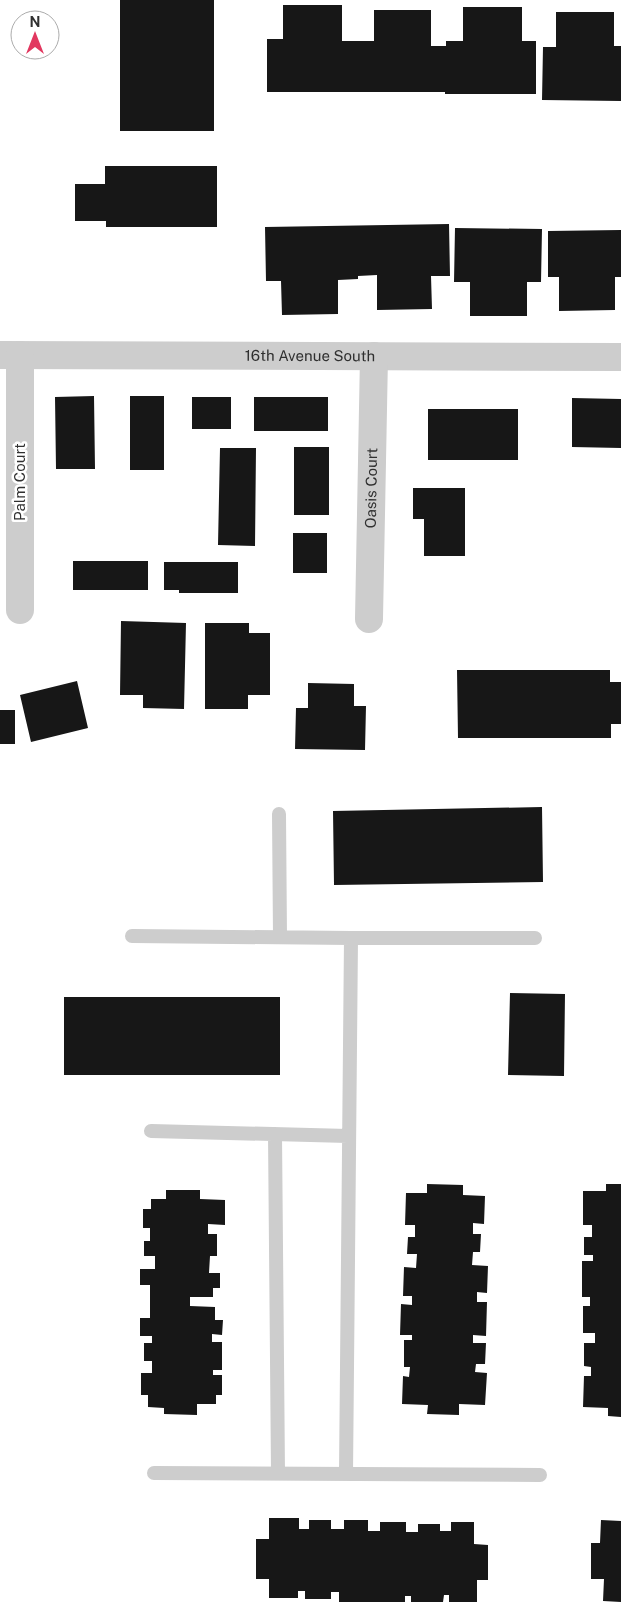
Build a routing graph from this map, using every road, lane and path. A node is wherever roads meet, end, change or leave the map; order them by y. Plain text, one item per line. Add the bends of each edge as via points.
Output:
1 (10, 355) edge
2 (374, 356) junction
3 (621, 357) edge
4 (20, 610) dead end
5 (369, 619) dead end
6 (279, 814) dead end
7 (132, 936) dead end
8 (280, 937) junction
9 (351, 938) junction
10 (535, 938) dead end
11 (152, 1131) dead end
12 (275, 1134) junction
13 (348, 1136) junction
14 (154, 1472) dead end
15 (278, 1473) junction
16 (346, 1474) junction
17 (540, 1475) dead end

1 - 2 street, 16th Avenue South
1 - 4 street, Palm Court
2 - 3 street, 16th Avenue South
2 - 5 street, Oasis Court
6 - 8 lane
7 - 8 lane
8 - 9 lane
9 - 10 lane
9 - 13 lane
11 - 12 lane
12 - 13 lane
12 - 15 lane
13 - 16 lane
14 - 15 lane
15 - 16 lane
16 - 17 lane

